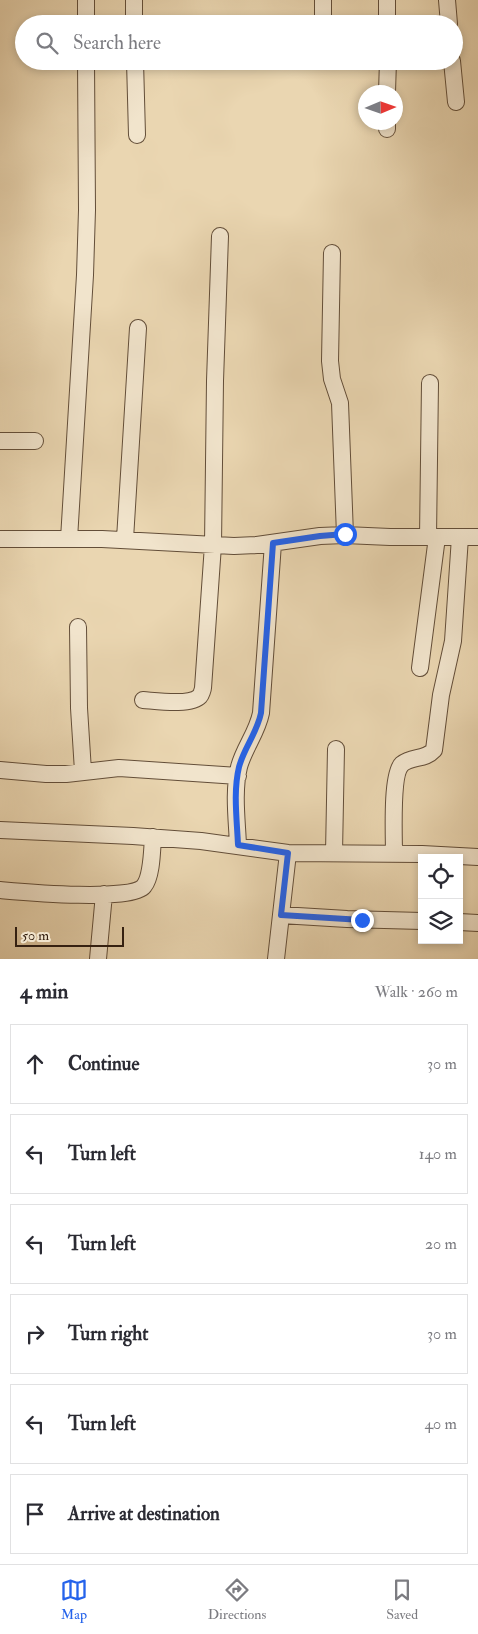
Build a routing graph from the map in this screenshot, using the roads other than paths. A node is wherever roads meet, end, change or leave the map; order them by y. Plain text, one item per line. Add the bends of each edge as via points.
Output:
1 (86, 0) edge
2 (134, 0) edge
3 (322, 0) edge
4 (387, 0) edge
5 (447, 0) edge
6 (86, 15) edge
7 (134, 15) edge
8 (323, 15) edge
9 (387, 15) edge
10 (448, 15) edge
11 (86, 70) edge
12 (135, 70) edge
13 (388, 70) edge
14 (453, 70) edge
15 (387, 85) edge
16 (456, 102) dead end
17 (137, 135) dead end
18 (220, 236) dead end
19 (332, 253) dead end
20 (138, 328) dead end
21 (430, 383) dead end
22 (0, 441) edge
23 (35, 441) dead end
24 (345, 534) junction
25 (432, 537) junction
26 (460, 537) junction
27 (478, 537) edge
28 (0, 539) edge
29 (69, 539) junction
30 (125, 539) junction
31 (273, 543) junction
32 (213, 545) junction
33 (78, 627) dead end
34 (420, 668) dead end
35 (144, 700) dead end
36 (336, 748) dead end
37 (0, 770) edge
38 (83, 771) junction
39 (238, 776) junction
40 (0, 830) edge
41 (153, 837) junction
42 (238, 845) junction
43 (288, 853) junction
44 (334, 854) junction
45 (394, 854) junction
46 (478, 857) edge
47 (0, 890) edge
48 (104, 894) junction
49 (281, 915) junction
50 (418, 921) edge
51 (463, 922) edge
52 (478, 923) edge
53 (98, 959) edge
54 (276, 959) edge

1 - 6 street
2 - 7 street
3 - 8 street
4 - 9 street
5 - 10 street
11 - 29 street via 86,275
12 - 17 street
13 - 15 street
14 - 16 street
18 - 32 street
19 - 24 street via 330,361 340,403
20 - 30 street
21 - 25 street
22 - 23 street
24 - 25 street
24 - 31 street
25 - 26 street
25 - 34 street
26 - 27 street
26 - 45 street via 453,641 441,695 434,750 425,757 402,764 398,770
28 - 29 street
29 - 30 street
30 - 32 street
31 - 32 street
31 - 39 street via 261,713
32 - 35 street via 201,695 184,702
33 - 38 street
36 - 44 street
37 - 38 street via 46,774
38 - 39 street via 128,769
39 - 42 street
40 - 41 street
41 - 42 street
41 - 48 street via 146,885 130,893
42 - 43 street
43 - 44 street
43 - 49 street
44 - 45 street
45 - 46 street
47 - 48 street
48 - 53 street
49 - 50 street
49 - 54 street
51 - 52 street

